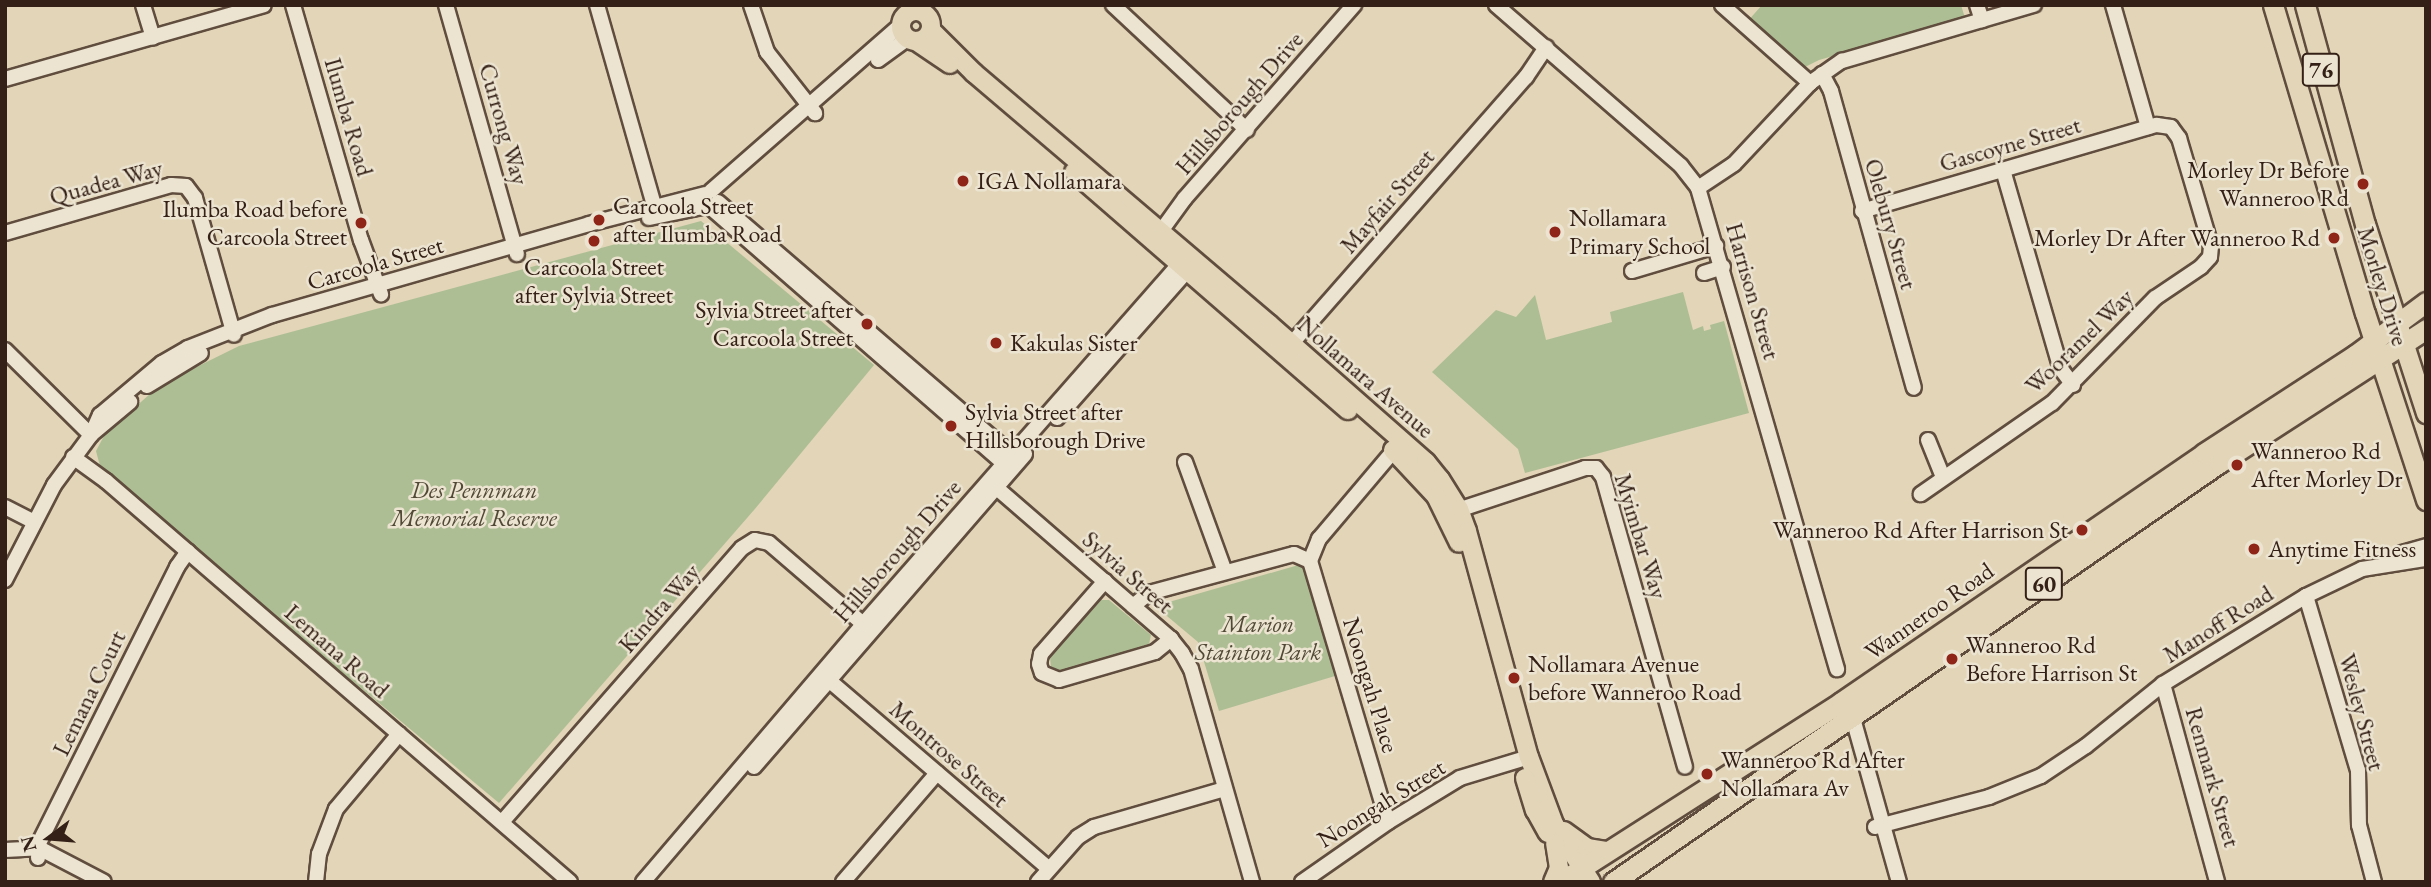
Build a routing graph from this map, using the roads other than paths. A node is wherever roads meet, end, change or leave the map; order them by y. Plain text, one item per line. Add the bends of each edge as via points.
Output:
1 (143, 5) edge
2 (264, 5) edge
3 (293, 5) edge
4 (446, 5) edge
5 (597, 5) edge
6 (751, 5) edge
7 (1113, 5) edge
8 (1496, 5) edge
9 (1722, 5) edge
10 (1977, 5) edge
11 (2034, 5) edge
12 (2113, 5) edge
13 (2305, 5) edge
14 (2274, 6) edge
15 (1348, 7) edge
16 (1738, 10) edge
17 (909, 20) edge
18 (1982, 20) junction
19 (153, 38) junction
20 (1550, 51) junction
21 (1816, 78) junction
22 (5, 79) edge
23 (993, 95) junction
24 (813, 110) junction
25 (2148, 127) junction
26 (1247, 130) junction
27 (2003, 170) junction
28 (1698, 188) junction
29 (712, 200) junction
30 (1862, 211) junction
31 (656, 212) junction
32 (5, 233) edge
33 (1154, 233) junction
34 (1716, 246) junction
35 (516, 251) junction
36 (2210, 257) joint
37 (1187, 262) junction
38 (1723, 267) junction
39 (1632, 271) dead end
40 (1704, 273) dead end
41 (376, 291) junction
42 (2426, 302) edge
43 (2397, 323) junction
44 (2426, 329) edge
45 (234, 333) junction
46 (2374, 341) junction
47 (2404, 343) junction
48 (5, 349) edge
49 (1288, 349) junction
50 (2380, 360) junction
51 (2073, 386) junction
52 (1914, 388) dead end
53 (2426, 413) edge
54 (90, 435) junction
55 (1928, 440) dead end
56 (1398, 446) junction
57 (2426, 453) edge
58 (73, 457) junction
59 (1012, 462) junction
60 (1185, 462) dead end
61 (1942, 477) junction
62 (2426, 483) edge
63 (992, 485) junction
64 (1921, 494) dead end
65 (2426, 500) edge
66 (5, 507) edge
67 (1453, 511) junction
68 (34, 522) junction
69 (2426, 546) edge
70 (188, 551) junction
71 (2426, 559) edge
72 (1310, 561) junction
73 (2386, 563) junction
74 (1225, 572) junction
75 (5, 580) edge
76 (1105, 581) junction
77 (2306, 596) junction
78 (1133, 606) junction
79 (867, 628) junction
80 (1171, 639) junction
81 (1837, 669) dead end
82 (825, 678) junction
83 (2163, 684) junction
84 (1841, 712) junction
85 (399, 734) junction
86 (1524, 759) junction
87 (1685, 768) dead end
88 (937, 773) junction
89 (1225, 789) junction
90 (1552, 819) junction
91 (502, 821) junction
92 (1388, 821) junction
93 (1880, 830) junction
94 (1555, 843) junction
95 (5, 850) edge
96 (1606, 851) junction
97 (38, 853) junction
98 (5, 858) edge
99 (1049, 869) junction
100 (1578, 877) edge
101 (89, 882) edge
102 (104, 882) edge
103 (316, 882) edge
104 (570, 882) edge
105 (643, 882) edge
106 (654, 882) edge
107 (843, 882) edge
108 (1038, 882) edge
109 (1252, 882) edge
110 (1302, 882) edge
111 (1553, 882) edge
112 (1613, 882) edge
113 (1890, 882) edge
114 (1899, 882) edge
115 (2217, 882) edge
116 (2374, 882) edge

1 - 19 street
2 - 19 street
3 - 41 street, Ilumba Road
4 - 35 street, Currong Way
5 - 31 street
6 - 24 street via 767,52
7 - 26 street
8 - 20 street, Harrison Street
9 - 16 street
10 - 18 street
11 - 18 street
12 - 25 street
13 - 43 highway, Morley Drive / 76
14 - 46 highway, Morley Drive / 76
15 - 26 street, Hillsborough Drive
16 - 21 street
17 - 23 main road, Nollamara Avenue via 947,61
17 - 23 main road, Nollamara Avenue via 927,37 931,30
17 - 24 street, Carcoola Street via 876,56
18 - 21 street via 1842,61
19 - 22 street
20 - 28 street, Harrison Street via 1681,166
20 - 49 street, Mayfair Street
21 - 28 street via 1734,164
21 - 30 street, Olebury Street via 1831,91
23 - 33 main road, Nollamara Avenue
24 - 29 street, Carcoola Street
25 - 27 street, Gascoyne Street
25 - 36 street, Gascoyne Street via 2171,127 2179,138 2211,246
26 - 33 street, Hillsborough Drive via 1185,198 1174,204
27 - 30 street, Gascoyne Street
27 - 51 street via 2061,369
28 - 34 street, Harrison Street
29 - 31 street, Carcoola Street
29 - 59 street
30 - 52 street, Olebury Street
31 - 35 street, Carcoola Street
32 - 45 street, Quadea Way via 171,185 186,186 195,198
33 - 37 main road, Nollamara Avenue
34 - 38 street, Harrison Street
34 - 39 street
35 - 41 street, Carcoola Street
36 - 51 street, Wooramel Way via 2155,298
37 - 49 main road, Nollamara Avenue
37 - 59 street, Hillsborough Drive
38 - 40 street
38 - 81 street, Harrison Street
41 - 45 street, Carcoola Street
42 - 43 highway, Wanneroo Road / 60
43 - 46 highway, Wanneroo Road / 60
43 - 47 highway, Morley Drive / 76
44 - 47 highway, Wanneroo Road / 60
45 - 54 street, Carcoola Street via 162,363 100,415
46 - 50 highway, Morley Drive / 76
46 - 84 highway, Wanneroo Road / 60 via 2182,468
47 - 50 highway, Wanneroo Road / 60
47 - 53 highway, Morley Drive / 76
48 - 54 street
49 - 56 main road, Nollamara Avenue
50 - 65 highway, Morley Drive / 76
50 - 84 highway, Wanneroo Road / 60
51 - 61 street, Wooramel Way
54 - 58 street, Carcoola Street
55 - 61 street
56 - 67 main road, Nollamara Avenue via 1426,463
56 - 72 street via 1319,539
57 - 62 highway via 2421,467
58 - 68 street, Carcoola Street
58 - 70 street, Lemana Road
59 - 63 street, Hillsborough Drive
60 - 74 street
61 - 64 street, Wooramel Way
63 - 76 street, Sylvia Street
63 - 79 street, Hillsborough Drive
66 - 68 street
67 - 86 main road, Nollamara Avenue
67 - 87 street, Myimbar Way via 1596,468 1603,477
68 - 75 street, Carcoola Street
69 - 73 street, Manoff Road
70 - 85 street, Lemana Road
70 - 97 street, Lemana Court
71 - 73 street, Manoff Road
72 - 74 street via 1294,554
72 - 92 street, Noongah Place
73 - 77 street, Manoff Road via 2362,569
74 - 78 street via 1149,593
76 - 78 street, Sylvia Street
76 - 80 street via 1041,654 1042,673 1059,680 1154,652
77 - 83 street, Manoff Road
77 - 116 street, Wesley Street via 2358,770 2359,825
78 - 80 street, Sylvia Street
79 - 82 street, Hillsborough Drive
79 - 91 street, Kindra Way via 769,543 755,541 742,548
80 - 89 street, Sylvia Street via 1191,669
82 - 88 street, Montrose Street
82 - 105 street, Hillsborough Drive
82 - 106 street, Hillsborough Drive
83 - 93 street, Manoff Road via 2050,780
83 - 115 street, Renmark Street
84 - 93 street
84 - 96 highway, Wanneroo Road / 60
84 - 112 highway, Wanneroo Road / 60
85 - 91 street, Lemana Road
85 - 103 street via 336,809 319,854
86 - 90 main road, Nollamara Avenue
86 - 92 street, Noongah Street via 1460,778
86 - 94 main road, Nollamara Avenue via 1535,810
88 - 99 street, Montrose Street
88 - 107 street
89 - 99 street via 1094,827 1078,837
89 - 109 street, Sylvia Street
90 - 96 main road via 1575,841
90 - 100 main road, Nollamara Avenue
91 - 104 street, Lemana Road
92 - 110 street, Noongah Street
93 - 113 street
93 - 114 street
94 - 100 main road, Nollamara Avenue
94 - 111 main road via 1559,868
95 - 97 street
96 - 100 highway, Wanneroo Road / 60
97 - 98 street
97 - 101 street
97 - 102 street
99 - 108 street

